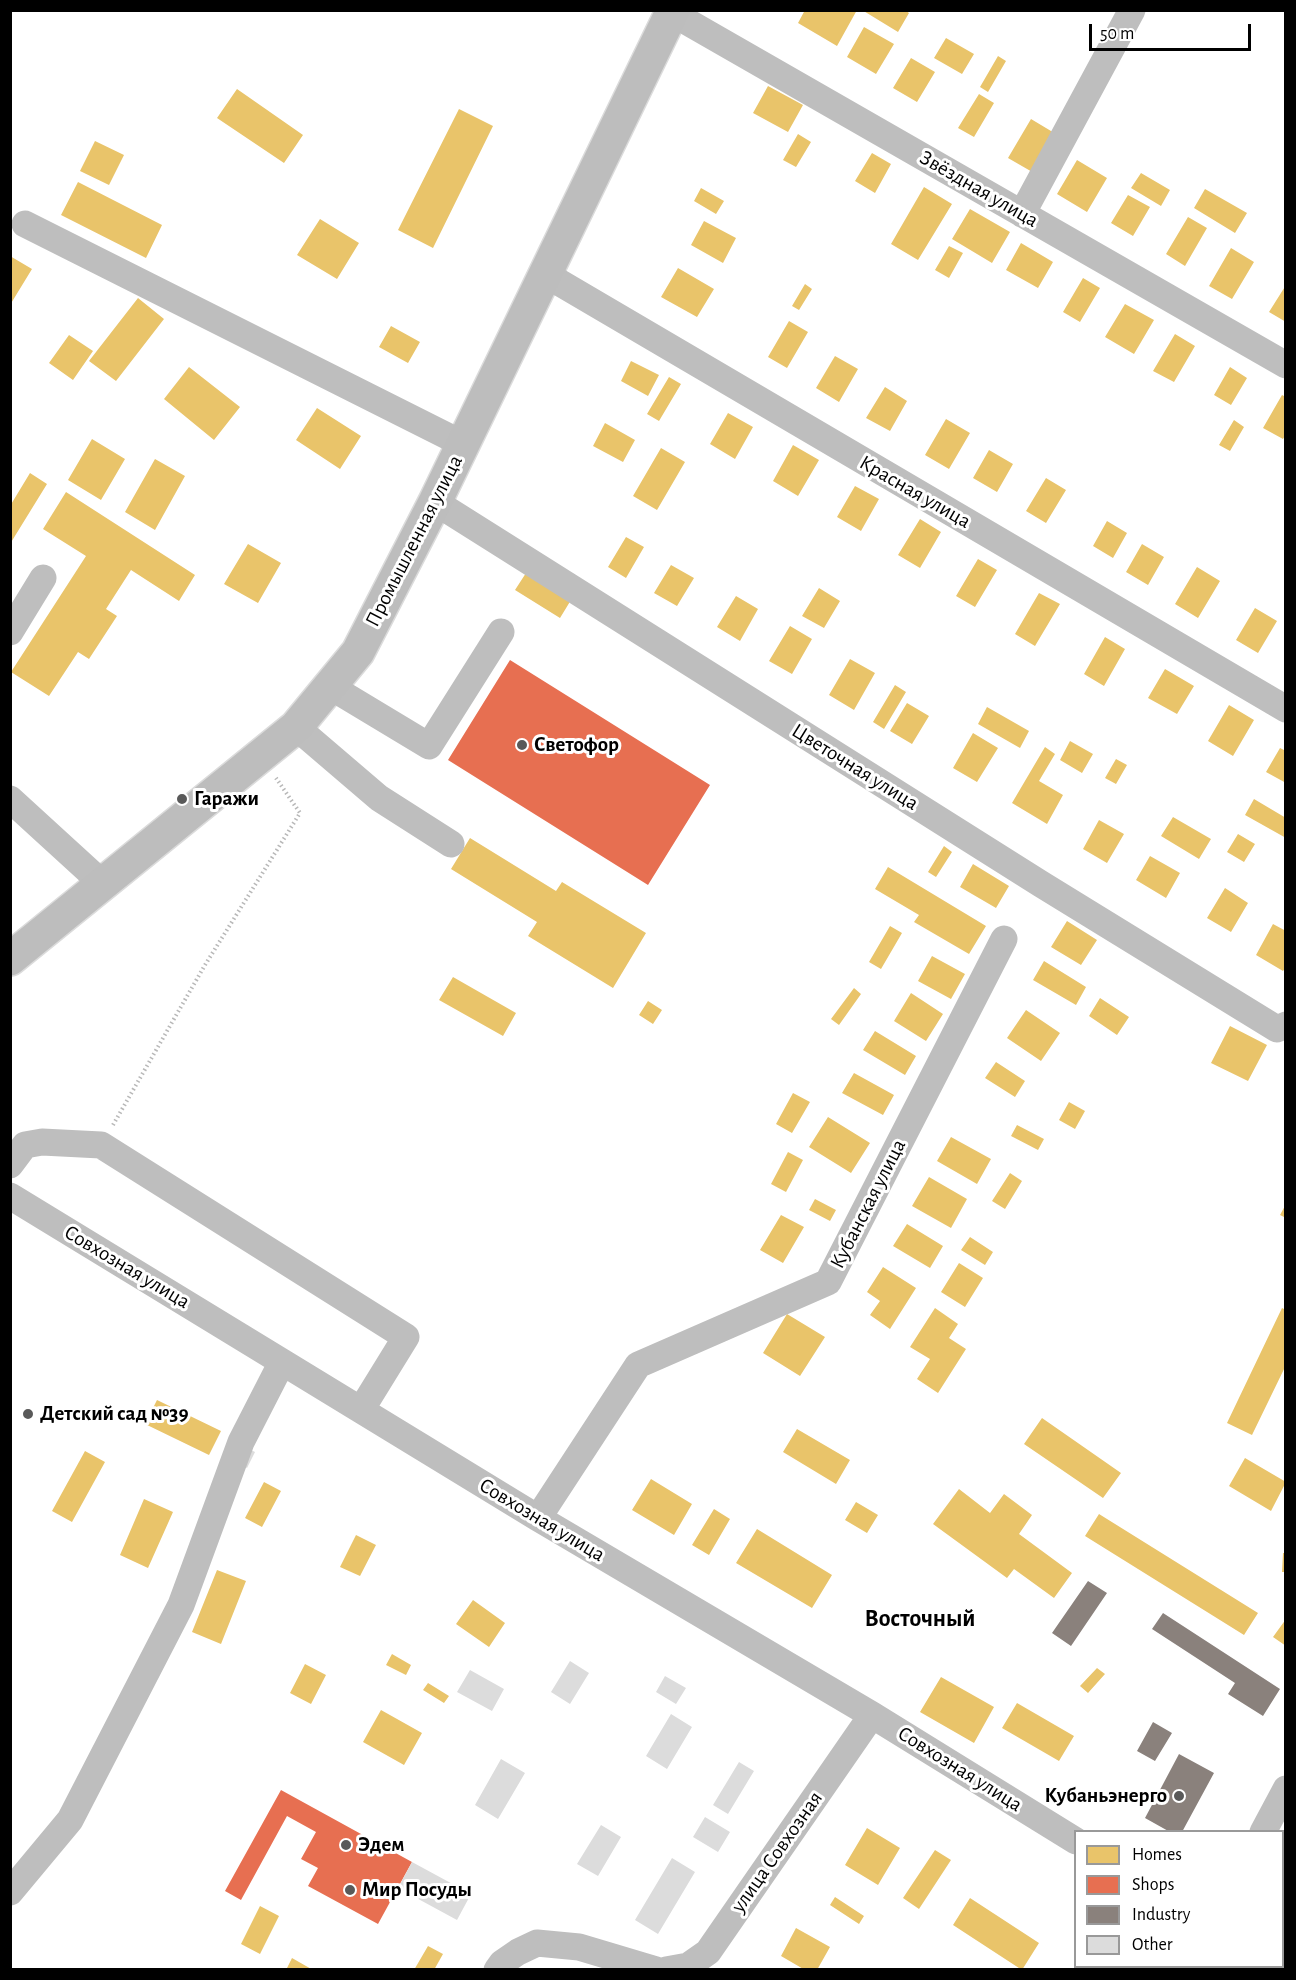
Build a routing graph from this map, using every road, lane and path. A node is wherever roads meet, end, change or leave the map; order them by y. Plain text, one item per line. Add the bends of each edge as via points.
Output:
1 (1132, 10) edge
2 (673, 12) edge
3 (1022, 214) junction
4 (25, 224) dead end
5 (545, 274) junction
6 (1286, 365) edge
7 (463, 444) junction
8 (435, 502) junction
9 (43, 578) dead end
10 (10, 632) edge
11 (501, 632) dead end
12 (330, 687) junction
13 (1286, 709) edge
14 (296, 727) junction
15 (261, 757) junction
16 (10, 799) edge
17 (451, 844) dead end
18 (103, 884) junction
19 (1004, 939) dead end
20 (11, 957) edge
21 (1281, 1027) edge
22 (101, 1145) junction
23 (10, 1166) edge
24 (10, 1196) edge
25 (282, 1362) junction
26 (361, 1410) junction
27 (538, 1518) junction
28 (872, 1715) junction
29 (1286, 1789) edge
30 (1264, 1830) edge
31 (1074, 1840) edge
32 (10, 1892) edge
33 (498, 1970) edge
34 (656, 1970) edge
35 (666, 1970) edge

1 - 3 street
2 - 3 street, Звёздная улица
2 - 5 main road, Промышленная улица
3 - 6 street, Звёздная улица
4 - 7 street
5 - 7 main road, Промышленная улица
5 - 13 street, Красная улица
7 - 8 main road, Промышленная улица
8 - 12 main road, Промышленная улица via 358,652
8 - 21 street, Цветочная улица via 1041,884
9 - 10 street
11 - 12 street via 429,746
12 - 14 main road, Промышленная улица
14 - 15 main road, Промышленная улица
14 - 17 street via 379,798
15 - 18 main road, Промышленная улица
15 - 22 path via 300,813 205,965
16 - 18 street
18 - 20 main road, Промышленная улица
19 - 27 street, Кубанская улица via 828,1282 638,1365
22 - 23 street via 25,1145
22 - 26 street via 406,1337
24 - 25 street, Совхозная улица
25 - 26 street, Совхозная улица
25 - 32 street via 241,1442 181,1605 81,1800 70,1820
26 - 27 street, Совхозная улица
27 - 28 street, Совхозная улица
28 - 31 street, Совхозная улица
28 - 35 street, улица Совхозная via 708,1952 688,1966
29 - 30 street
33 - 34 street via 502,1963 537,1943 579,1947

